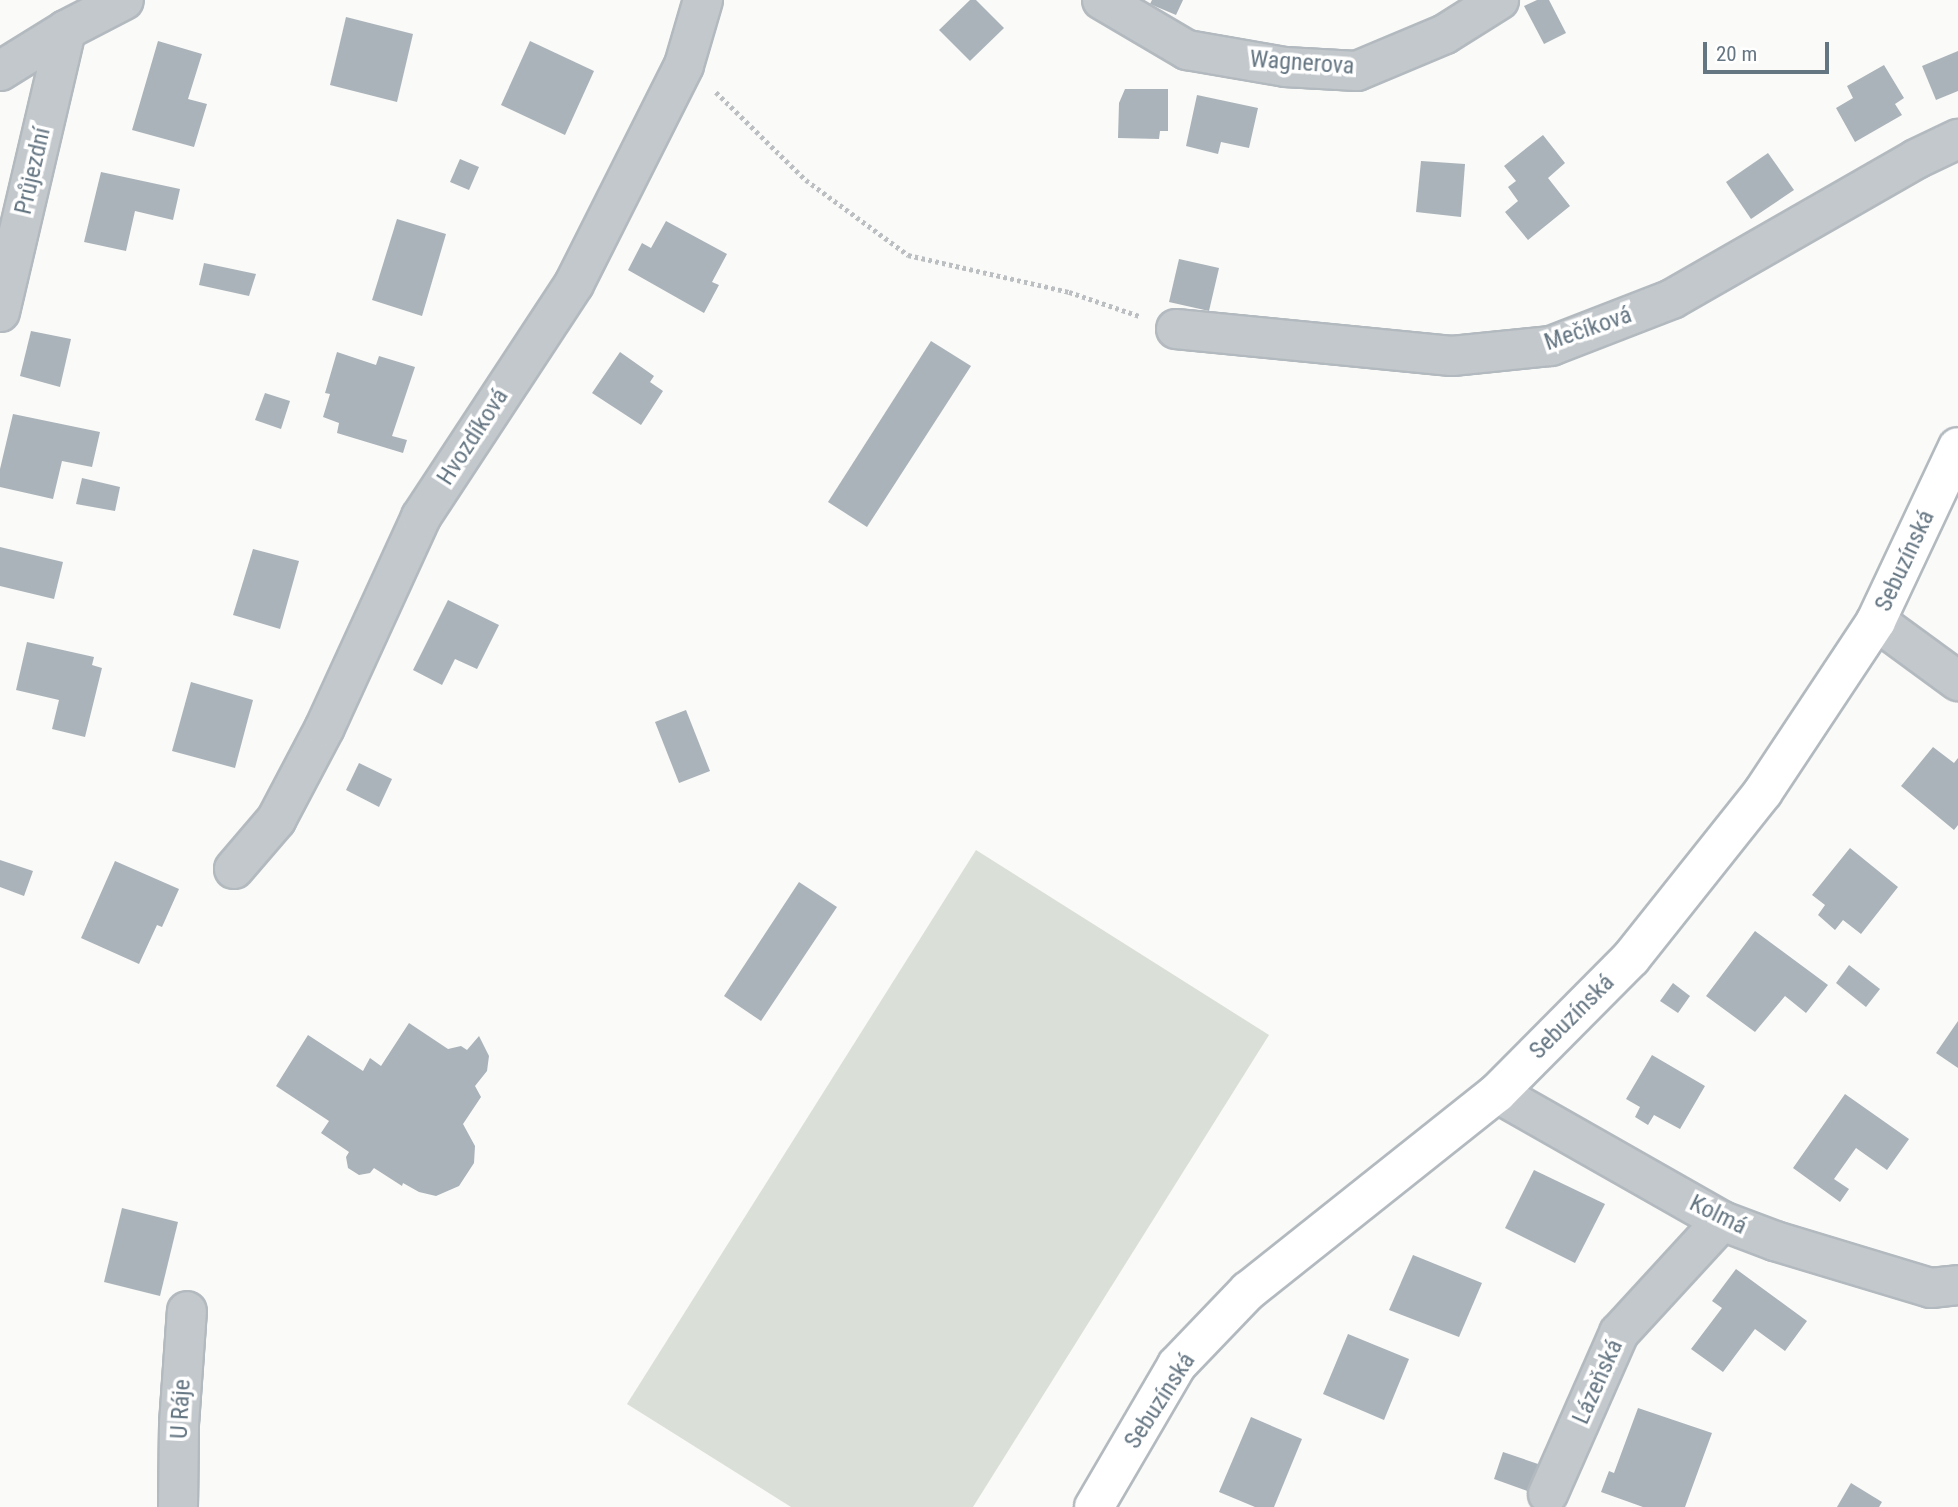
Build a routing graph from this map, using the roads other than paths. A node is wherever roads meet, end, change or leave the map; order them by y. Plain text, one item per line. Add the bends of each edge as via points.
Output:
1 (124, 0) edge
2 (703, 0) edge
3 (1102, 0) edge
4 (1499, 0) edge
5 (66, 30) junction
6 (0, 71) edge
7 (1958, 139) edge
8 (0, 312) edge
9 (1176, 329) road end
10 (1958, 447) edge
11 (1876, 621) junction
12 (1958, 681) edge
13 (234, 869) dead end
14 (1497, 1093) junction
15 (1722, 1221) junction
16 (1958, 1285) edge
17 (187, 1311) dead end
18 (1548, 1494) dead end
19 (178, 1507) edge
20 (1094, 1507) edge

1 - 5 street
2 - 13 street, Hvozdíková via 684,65 574,284 421,517 325,727 276,820
3 - 4 street, Wagnerova via 1187,50 1284,67 1357,71 1445,34
5 - 6 street
5 - 8 street, Průjezdní
7 - 9 street, Mečíková via 1672,299 1551,346 1452,356
10 - 11 main road, Sebuzínská
11 - 12 street
11 - 14 main road, Sebuzínská via 1763,792 1631,958
14 - 15 street, Kolmá
14 - 20 main road, Sebuzínská via 1248,1291 1177,1365
15 - 16 street, Kolmá via 1931,1288
15 - 18 street, Lázeňská via 1619,1333
17 - 19 street, U Ráje

